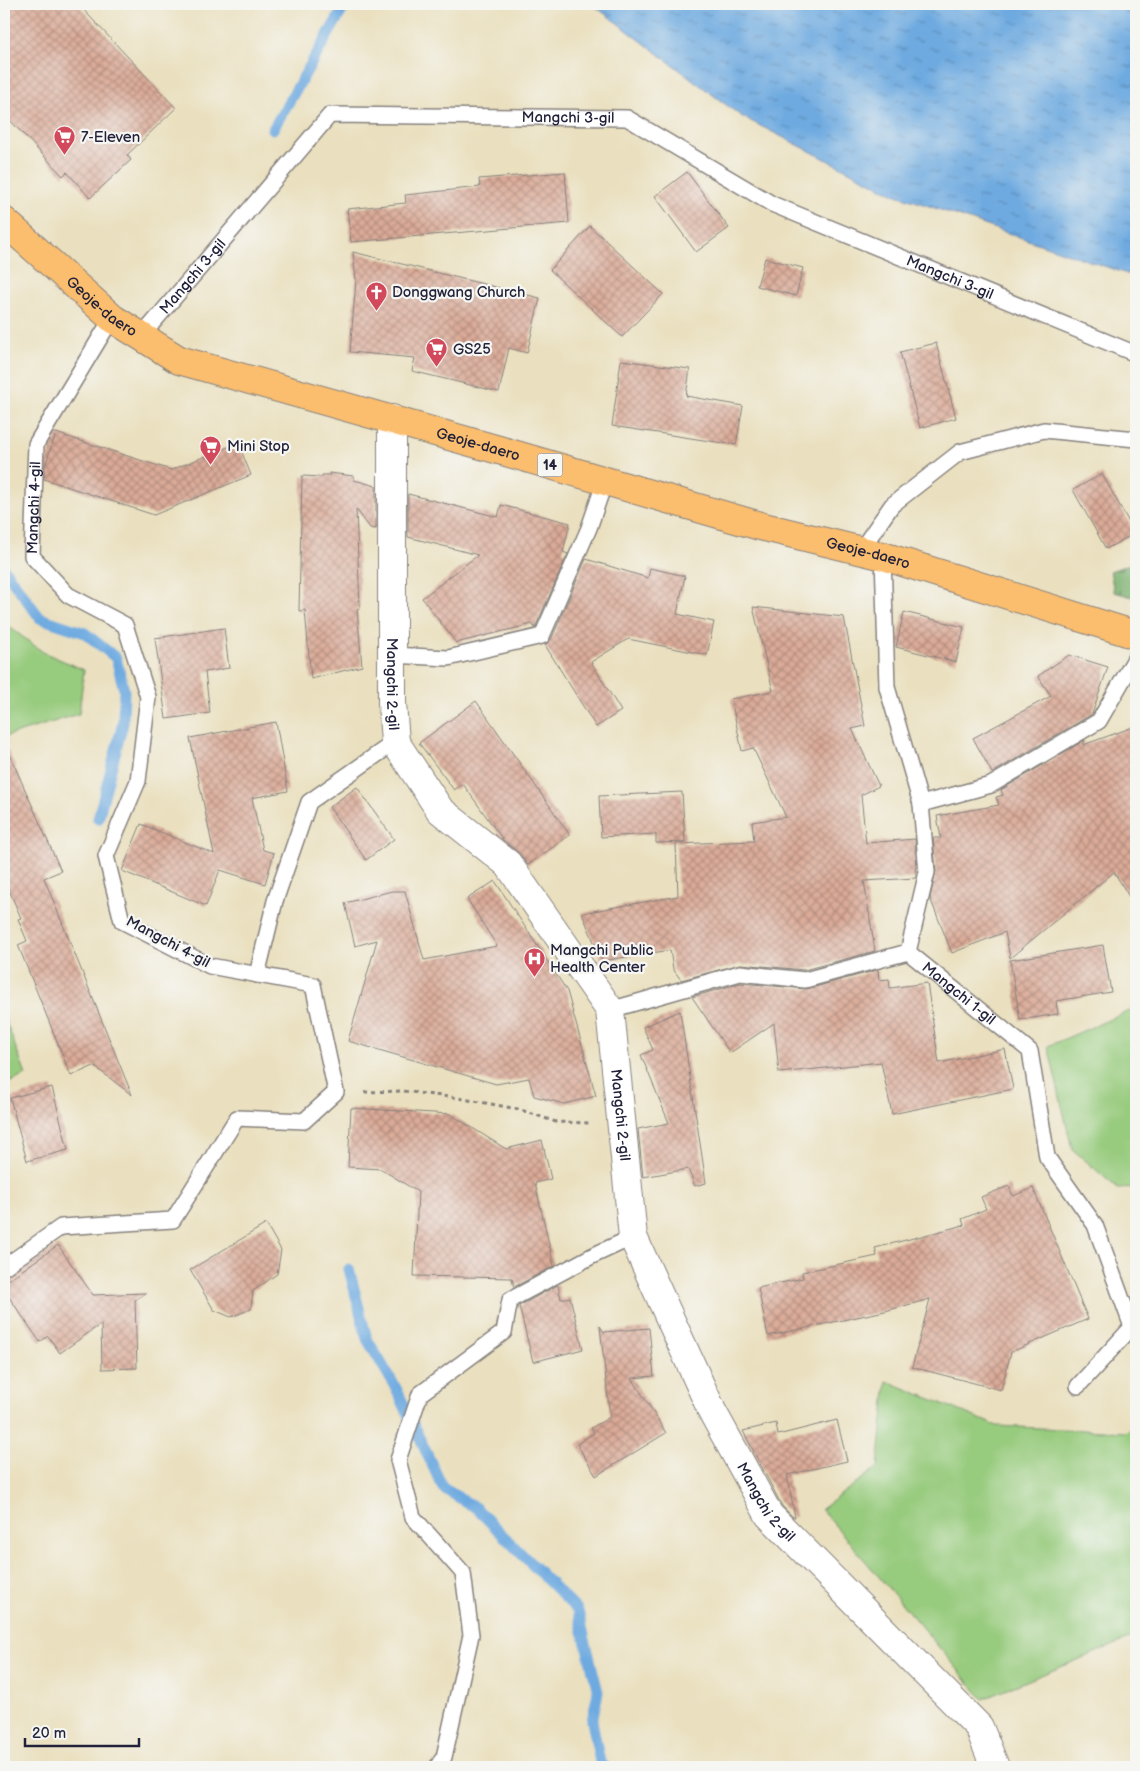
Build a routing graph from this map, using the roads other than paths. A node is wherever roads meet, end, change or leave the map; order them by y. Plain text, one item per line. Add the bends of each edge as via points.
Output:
1 (4, 221) edge
2 (112, 318) junction
3 (140, 338) junction
4 (1136, 354) edge
5 (392, 420) junction
6 (1136, 439) edge
7 (606, 481) junction
8 (871, 553) junction
9 (1136, 635) edge
10 (392, 656) junction
11 (1136, 657) edge
12 (395, 742) junction
13 (921, 804) junction
14 (908, 952) junction
15 (257, 975) junction
16 (610, 1010) junction
17 (633, 1237) junction
18 (4, 1267) edge
19 (1078, 1386) dead end
20 (437, 1767) edge
21 (994, 1767) edge

1 - 2 main road, Geoje-daero / 14
2 - 3 main road, Geoje-daero / 14
2 - 15 lane, Mangchi 4-gil via 36,444 32,556 68,595 125,625 148,697 138,780 106,856 122,921 210,966
3 - 4 lane, Mangchi 3-gil via 330,115 627,118 772,204
3 - 5 main road, Geoje-daero / 14 via 179,360
5 - 7 main road, Geoje-daero / 14
5 - 10 street, Mangchi 2-gil
6 - 8 lane via 1044,430 960,452 892,505
7 - 8 main road, Geoje-daero / 14 via 760,526
7 - 10 lane via 542,636 448,658
8 - 9 main road, Geoje-daero / 14
8 - 13 lane, Mangchi 1-gil via 887,688
10 - 12 street, Mangchi 2-gil
11 - 13 lane via 1099,721 991,785
12 - 15 lane via 309,802 275,901
12 - 16 street, Mangchi 2-gil via 440,810 508,864
13 - 14 lane, Mangchi 1-gil via 927,872
14 - 16 lane via 805,980 740,973
14 - 19 lane, Mangchi 1-gil via 1030,1051 1048,1157 1095,1225 1132,1327
15 - 18 lane, Mangchi 4-gil via 313,985 336,1092 304,1122 237,1118 173,1220 61,1227
16 - 17 street, Mangchi 2-gil
17 - 20 lane via 510,1300 504,1332 420,1394 398,1460 413,1518 463,1573 471,1635 444,1758
17 - 21 street, Mangchi 2-gil via 712,1410 770,1515 979,1728

